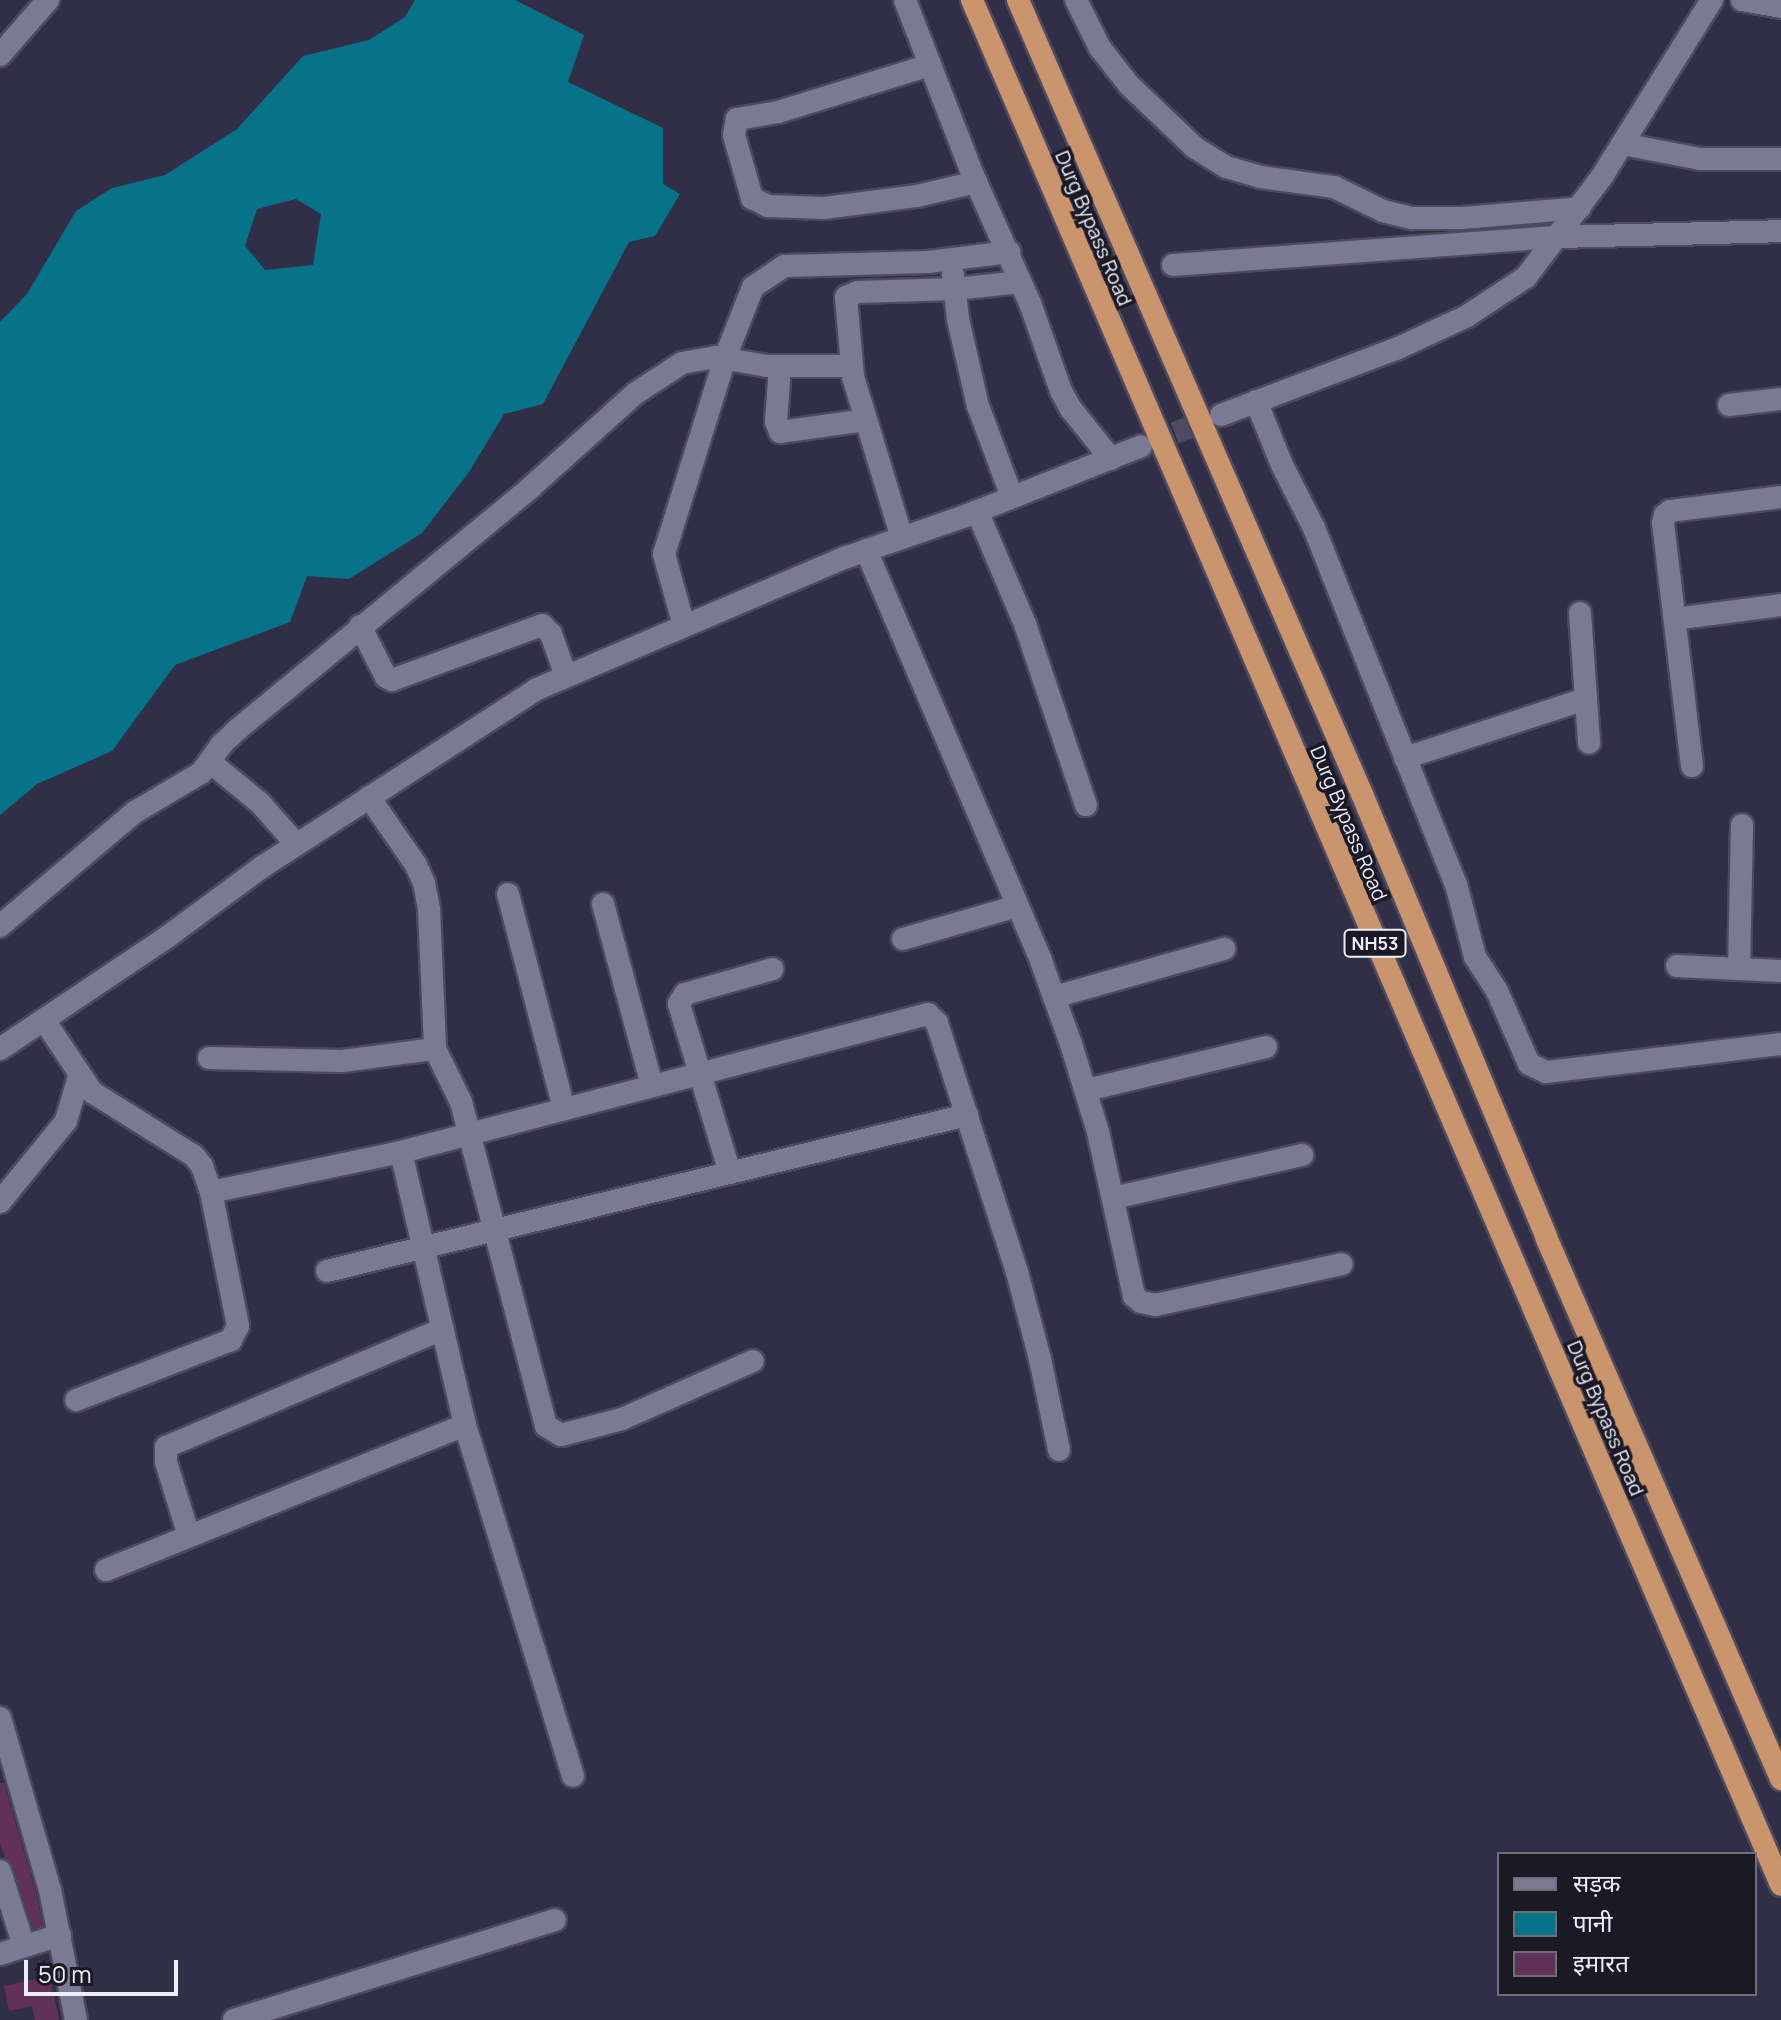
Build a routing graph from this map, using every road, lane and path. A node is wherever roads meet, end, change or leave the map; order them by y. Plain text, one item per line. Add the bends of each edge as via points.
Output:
1 (48, 0) edge
2 (905, 0) edge
3 (972, 0) edge
4 (1018, 0) edge
5 (1076, 0) edge
6 (1712, 0) edge
7 (1742, 0) edge
8 (1781, 7) edge
9 (0, 55) edge
10 (930, 65) junction
11 (1622, 144) junction
12 (1781, 159) edge
13 (976, 182) junction
14 (1577, 212) junction
15 (1781, 231) edge
16 (1558, 237) junction
17 (1009, 252) junction
18 (952, 259) junction
19 (1173, 265) dead end
20 (1021, 282) junction
21 (955, 289) junction
22 (735, 360) junction
23 (851, 366) junction
24 (780, 367) junction
25 (1781, 399) edge
26 (1256, 401) junction
27 (1729, 405) dead end
28 (1221, 415) tunnel mouth
29 (865, 420) junction
30 (1141, 446) tunnel mouth
31 (1111, 459) junction
32 (1012, 497) junction
33 (1781, 497) edge
34 (977, 511) junction
35 (902, 538) junction
36 (866, 550) junction
37 (1781, 605) edge
38 (1580, 613) dead end
39 (1675, 619) junction
40 (360, 626) junction
41 (684, 626) junction
42 (566, 676) junction
43 (1586, 699) junction
44 (1589, 743) dead end
45 (1405, 758) junction
46 (210, 762) junction
47 (1692, 766) dead end
48 (369, 797) junction
49 (1086, 805) dead end
50 (1742, 825) dead end
51 (296, 844) junction
52 (508, 894) dead end
53 (603, 904) dead end
54 (1017, 906) junction
55 (0, 926) edge
56 (903, 939) dead end
57 (1224, 949) dead end
58 (1677, 966) dead end
59 (773, 969) dead end
60 (1739, 969) junction
61 (1781, 971) edge
62 (1054, 997) junction
63 (44, 1020) junction
64 (1781, 1044) edge
65 (1266, 1047) dead end
66 (0, 1049) edge
67 (435, 1049) junction
68 (209, 1058) dead end
69 (699, 1074) junction
70 (79, 1076) junction
71 (652, 1086) junction
72 (1087, 1090) junction
73 (564, 1109) junction
74 (967, 1115) junction
75 (470, 1134) junction
76 (401, 1152) junction
77 (1302, 1155) dead end
78 (730, 1173) junction
79 (211, 1192) junction
80 (1113, 1198) junction
81 (0, 1202) edge
82 (496, 1229) junction
83 (424, 1247) junction
84 (1342, 1264) dead end
85 (327, 1271) dead end
86 (443, 1329) junction
87 (753, 1361) dead end
88 (76, 1400) dead end
89 (465, 1425) junction
90 (1059, 1450) dead end
91 (189, 1536) junction
92 (106, 1570) dead end
93 (0, 1718) edge
94 (573, 1776) dead end
95 (1781, 1779) edge
96 (0, 1871) edge
97 (1781, 1885) edge
98 (555, 1920) dead end
99 (60, 1935) junction
100 (24, 1946) junction
101 (0, 1954) edge
102 (76, 2020) edge
103 (234, 2020) edge

1 - 9 street
2 - 10 street
3 - 97 highway, Durg Bypass Road / NH53
4 - 95 highway, Durg Bypass Road / NH53
5 - 14 street via 1100,48 1129,85 1187,141 1226,167 1334,187 1383,211 1412,218
6 - 11 street
7 - 8 street
10 - 13 street
10 - 13 street via 778,112 737,119 734,135 752,198 768,206 824,208
11 - 12 street via 1701,159
11 - 14 street
13 - 17 street
14 - 16 street
15 - 16 street
16 - 19 street
16 - 26 street via 1526,277 1467,316 1396,349
17 - 18 street
17 - 20 street
18 - 21 street
18 - 22 street via 784,266 753,287
20 - 21 street
20 - 31 street via 1061,391
21 - 23 street via 851,293 846,304
21 - 32 street via 978,406
22 - 24 street
22 - 40 street via 682,363 636,393 530,488
22 - 41 street via 664,554
23 - 24 street
23 - 29 street
24 - 29 street via 780,432
25 - 27 street
26 - 28 street
26 - 45 street via 1314,528
29 - 35 street
30 - 31 street
31 - 32 street
32 - 34 street
33 - 39 street via 1665,515
34 - 35 street
34 - 49 street via 1025,624
35 - 36 street
36 - 41 street
36 - 54 street
37 - 39 street
38 - 43 street
39 - 47 street
40 - 42 street via 392,680 542,625 551,634
40 - 46 street via 229,737
41 - 42 street
42 - 48 street via 537,689
43 - 44 street
43 - 45 street
45 - 64 street via 1456,884 1475,957 1497,991 1529,1064 1537,1070
46 - 51 street via 260,803
46 - 55 street via 192,780 135,812
48 - 51 street
48 - 67 street via 424,883
50 - 60 street
51 - 63 street
52 - 73 street
53 - 71 street
54 - 56 street
54 - 62 street
57 - 62 street
58 - 60 street
59 - 69 street via 680,998
60 - 61 street
62 - 72 street
63 - 66 street
63 - 70 street
65 - 72 street
67 - 68 street via 342,1061
67 - 75 street
69 - 71 street
69 - 74 street via 928,1014 937,1023
69 - 78 street
70 - 79 street via 102,1100 194,1156
70 - 81 street via 66,1121
71 - 73 street
72 - 80 street
73 - 75 street
74 - 78 street
74 - 90 street via 1021,1287
75 - 76 street
75 - 82 street
76 - 79 street
76 - 83 street
77 - 80 street
78 - 82 street
79 - 88 street via 236,1335
80 - 84 street via 1131,1288 1148,1305
82 - 83 street
82 - 87 street via 541,1416 552,1433 573,1434 622,1419
83 - 85 street
83 - 86 street
86 - 89 street
86 - 91 street via 166,1447
89 - 91 street
89 - 94 street
91 - 92 street
93 - 99 street
96 - 100 street
98 - 103 street
99 - 100 street
99 - 102 street
100 - 101 street

